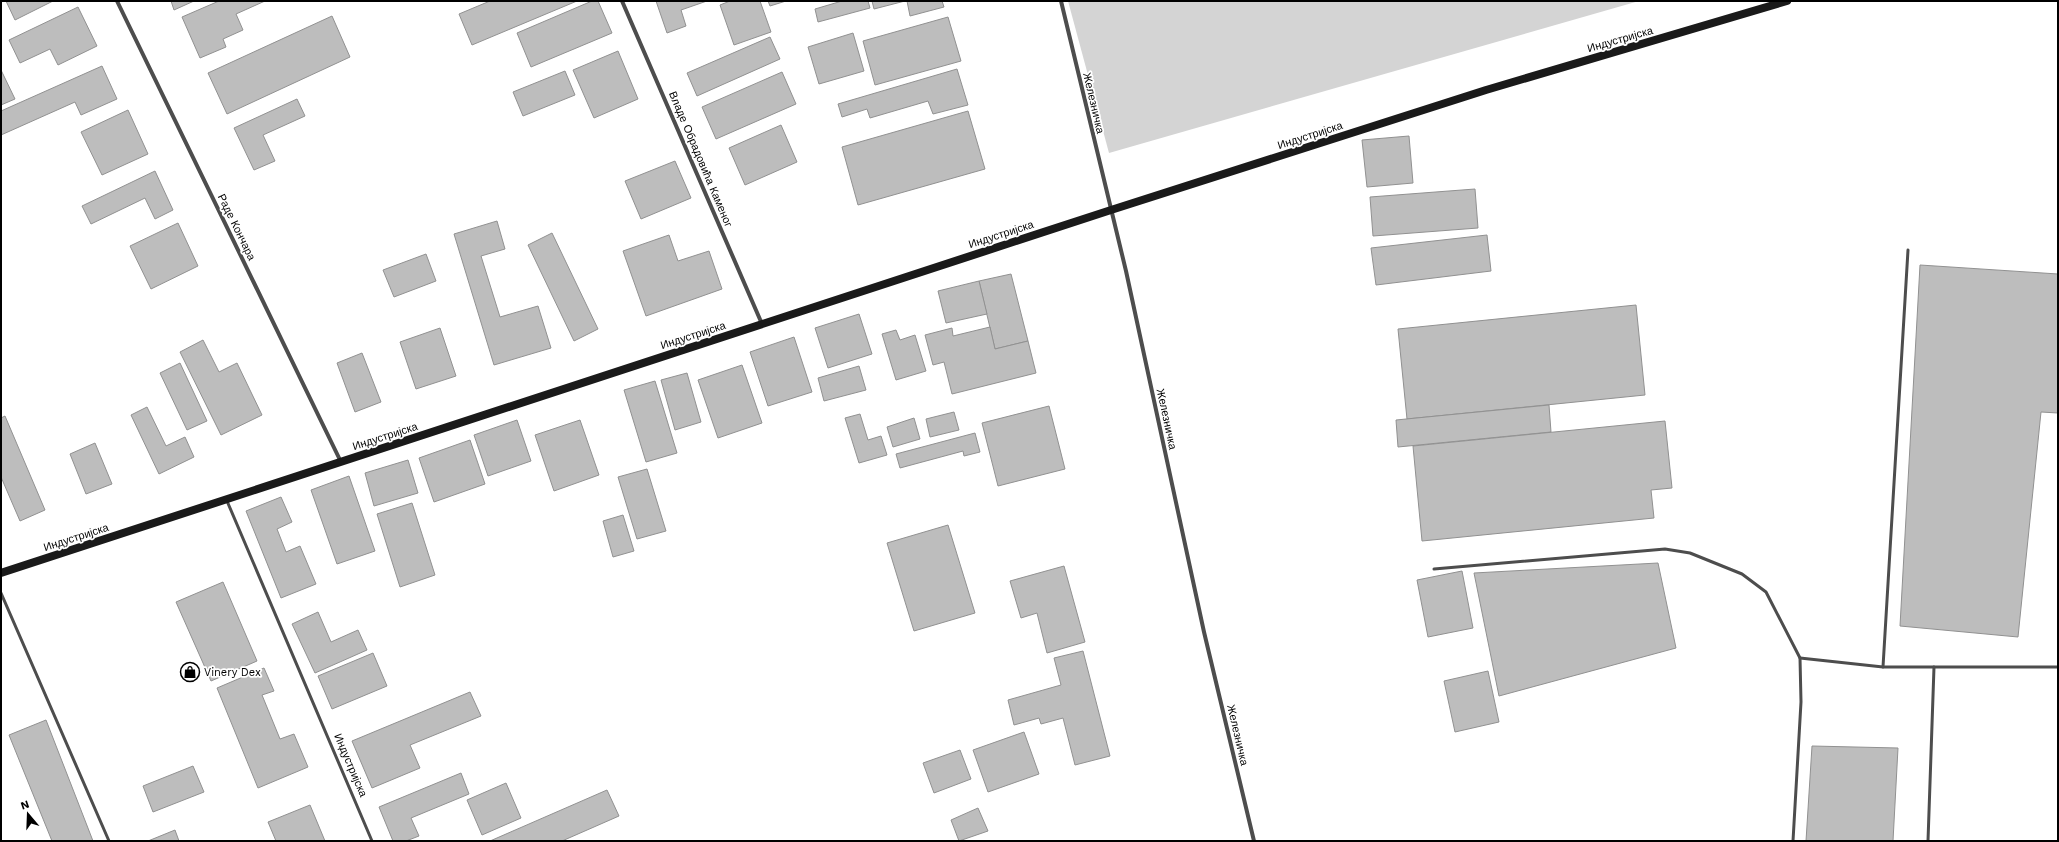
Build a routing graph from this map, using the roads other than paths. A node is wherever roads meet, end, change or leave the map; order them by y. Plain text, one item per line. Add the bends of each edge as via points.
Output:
1 (117, 1) edge
2 (622, 1) edge
3 (1061, 1) edge
4 (1787, 1) edge
5 (1111, 210) junction
6 (1908, 250) dead end
7 (762, 324) junction
8 (341, 462) junction
9 (226, 499) junction
10 (1434, 569) dead end
11 (1, 572) edge
12 (1, 593) edge
13 (1800, 658) junction
14 (1883, 667) junction
15 (1934, 667) junction
16 (2058, 667) edge
17 (109, 841) edge
18 (372, 841) edge
19 (1254, 841) edge
20 (1792, 841) edge
21 (1928, 841) edge

1 - 8 street, Раде Кончара
2 - 7 street, Владе Обрадовића Каменог
3 - 5 street, Железничка
4 - 5 main road, Индустријска via 1486,90
5 - 7 main road, Индустријска
5 - 19 street, Железничка via 1204,632
6 - 14 lane
7 - 8 main road, Индустријска
8 - 9 main road, Индустријска
9 - 11 main road, Индустријска
9 - 18 lane, Индустријска
10 - 13 lane via 1665,549 1690,553 1742,574 1766,592
12 - 17 lane
13 - 14 lane
13 - 20 lane via 1801,702
14 - 15 lane
15 - 16 lane
15 - 21 lane

